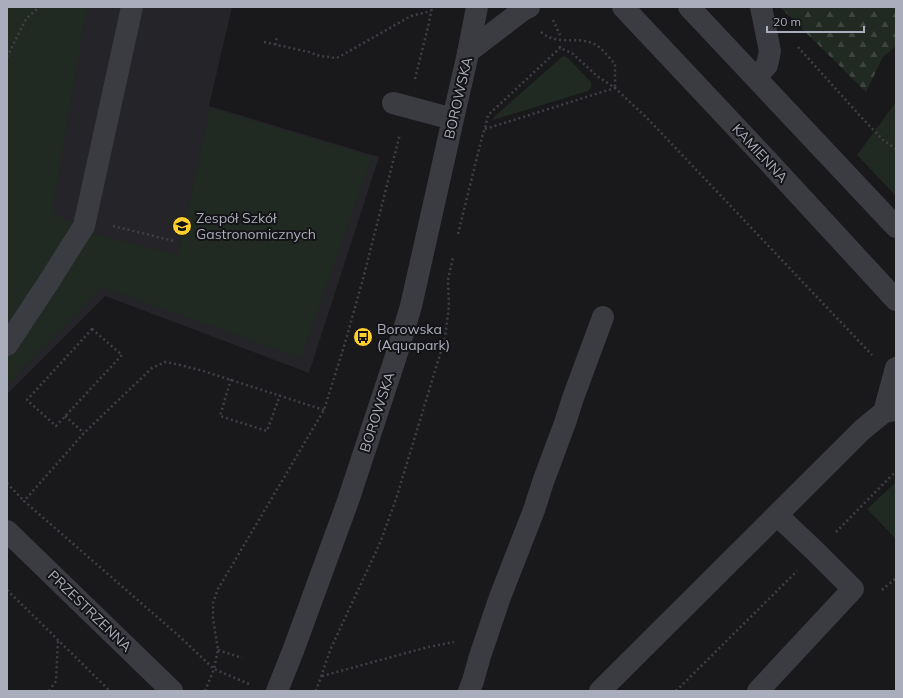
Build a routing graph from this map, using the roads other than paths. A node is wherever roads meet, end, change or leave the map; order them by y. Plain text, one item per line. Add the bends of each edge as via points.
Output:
1 (132, 7) edge
2 (477, 7) edge
3 (529, 7) edge
4 (611, 7) edge
5 (689, 7) edge
6 (761, 7) edge
7 (627, 12) edge
8 (468, 52) junction
9 (756, 78) junction
10 (393, 103) dead end
11 (453, 119) junction
12 (896, 228) edge
13 (896, 300) edge
14 (603, 317) dead end
15 (7, 345) edge
16 (896, 368) edge
17 (890, 411) edge
18 (777, 515) junction
19 (7, 531) edge
20 (172, 691) edge
21 (277, 691) edge
22 (469, 691) edge
23 (600, 691) edge
24 (758, 691) edge

1 - 15 street via 84,226
2 - 8 street, BOROWSKA
3 - 8 street
4 - 7 street, KAMIENNA
5 - 9 street
6 - 9 street via 770,51 767,65
7 - 13 street, KAMIENNA
8 - 11 street, BOROWSKA
9 - 12 street
10 - 11 street
11 - 21 street, BOROWSKA via 411,306 396,356 348,501
14 - 22 street via 500,598
16 - 17 street
17 - 18 street via 853,439
18 - 23 street
18 - 24 street via 853,589
19 - 20 street, PRZESTRZENNA

